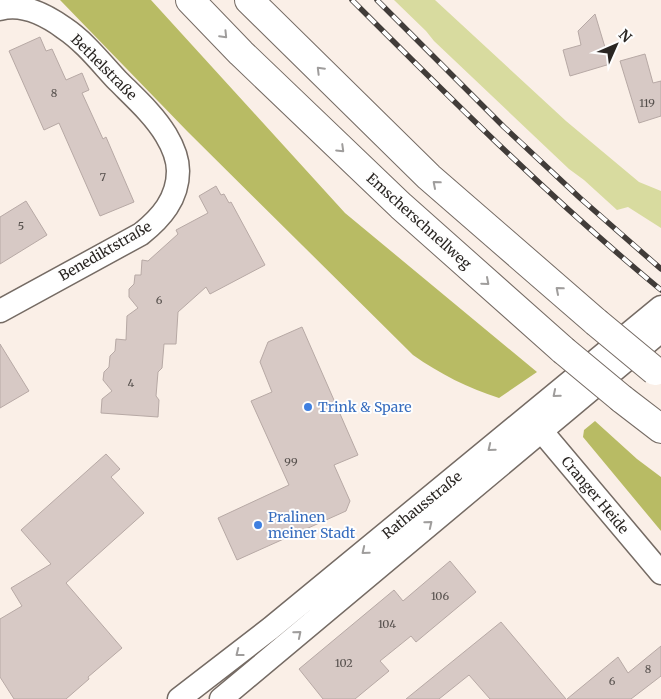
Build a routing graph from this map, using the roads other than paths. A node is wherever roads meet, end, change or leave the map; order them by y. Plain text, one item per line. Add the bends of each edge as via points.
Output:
1 (190, 0) edge
2 (250, 0) edge
3 (0, 9) edge
4 (149, 113) joint
5 (661, 307) edge
6 (0, 311) edge
7 (661, 330) edge
8 (658, 374) edge
9 (535, 424) junction
10 (661, 429) edge
11 (661, 573) edge
12 (179, 699) edge
13 (220, 699) edge

1 -> 10 highway, Emscherschnellweg, bridge via 401,206 564,350
8 -> 2 highway, bridge via 429,177
3 - 4 street, Bethelstraße via 26,9 65,28
4 - 6 street, Benediktstraße via 166,135 178,171 166,210 141,234
5 -> 9 street, Rathausstraße
7 - 9 street, Rathausstraße
9 - 11 street, Cranger Heide
9 -> 12 street, Rathausstraße
13 -> 9 street, Rathausstraße

